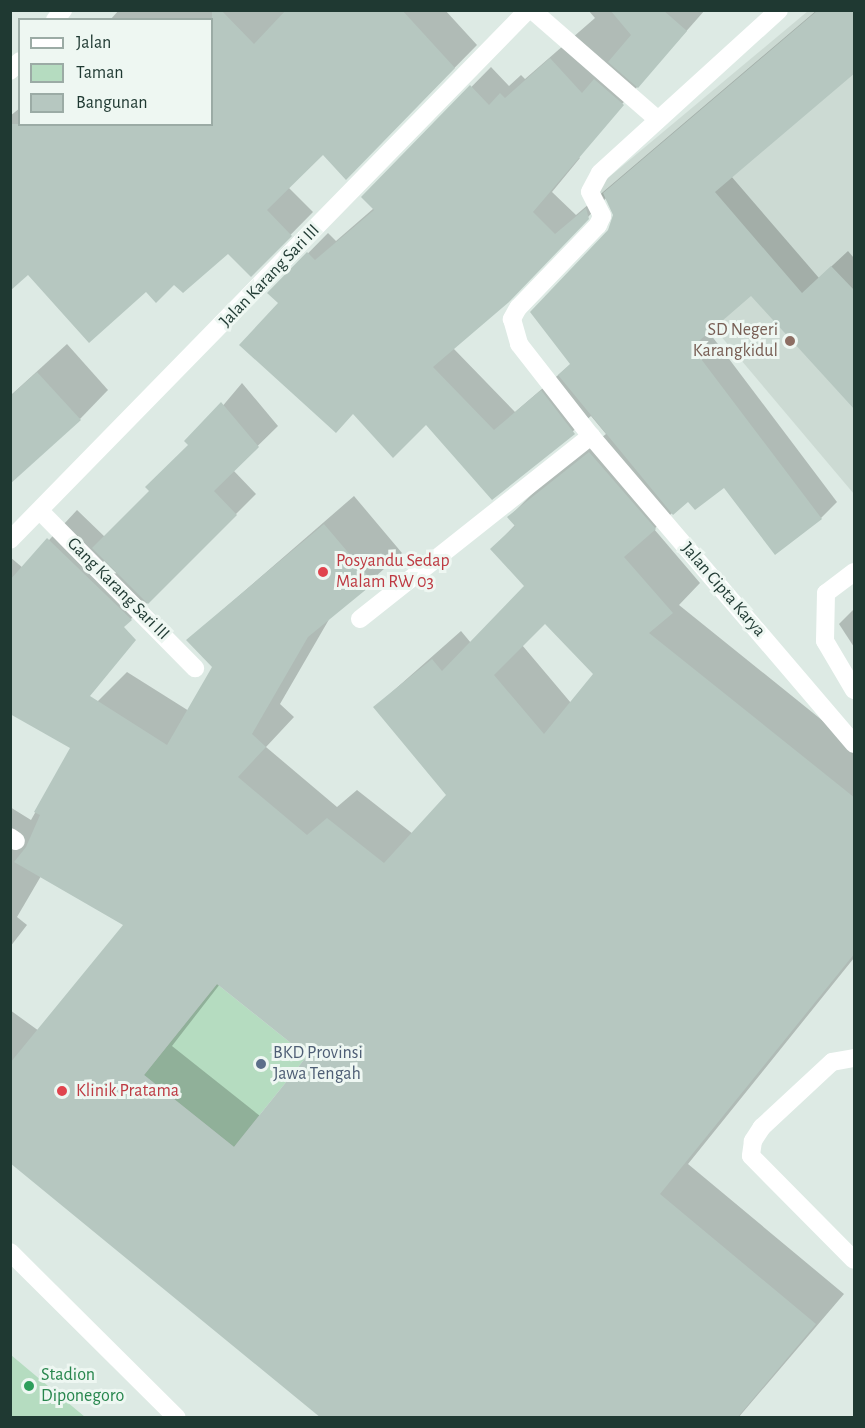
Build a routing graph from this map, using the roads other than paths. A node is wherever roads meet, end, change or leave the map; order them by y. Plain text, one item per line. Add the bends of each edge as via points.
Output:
1 (530, 10) edge
2 (779, 10) edge
3 (658, 120) junction
4 (591, 436) junction
5 (40, 511) junction
6 (10, 540) edge
7 (855, 572) edge
8 (360, 619) dead end
9 (195, 668) dead end
10 (855, 690) edge
11 (855, 744) edge
12 (855, 1058) edge
13 (10, 1252) edge
14 (855, 1260) edge
15 (177, 1418) edge

1 - 3 street, Jalan Karang Sari III
1 - 5 street, Jalan Karang Sari III
2 - 3 street
3 - 4 street, Jalan Cipta Karya via 592,183 590,192 602,216 598,225 518,308 512,320 519,344
4 - 8 street
4 - 11 street, Jalan Cipta Karya
5 - 6 street, Jalan Karang Sari III
5 - 9 street, Gang Karang Sari III
7 - 10 street via 826,593 825,641
12 - 14 street via 832,1062 762,1127 753,1141 751,1156
13 - 15 street

